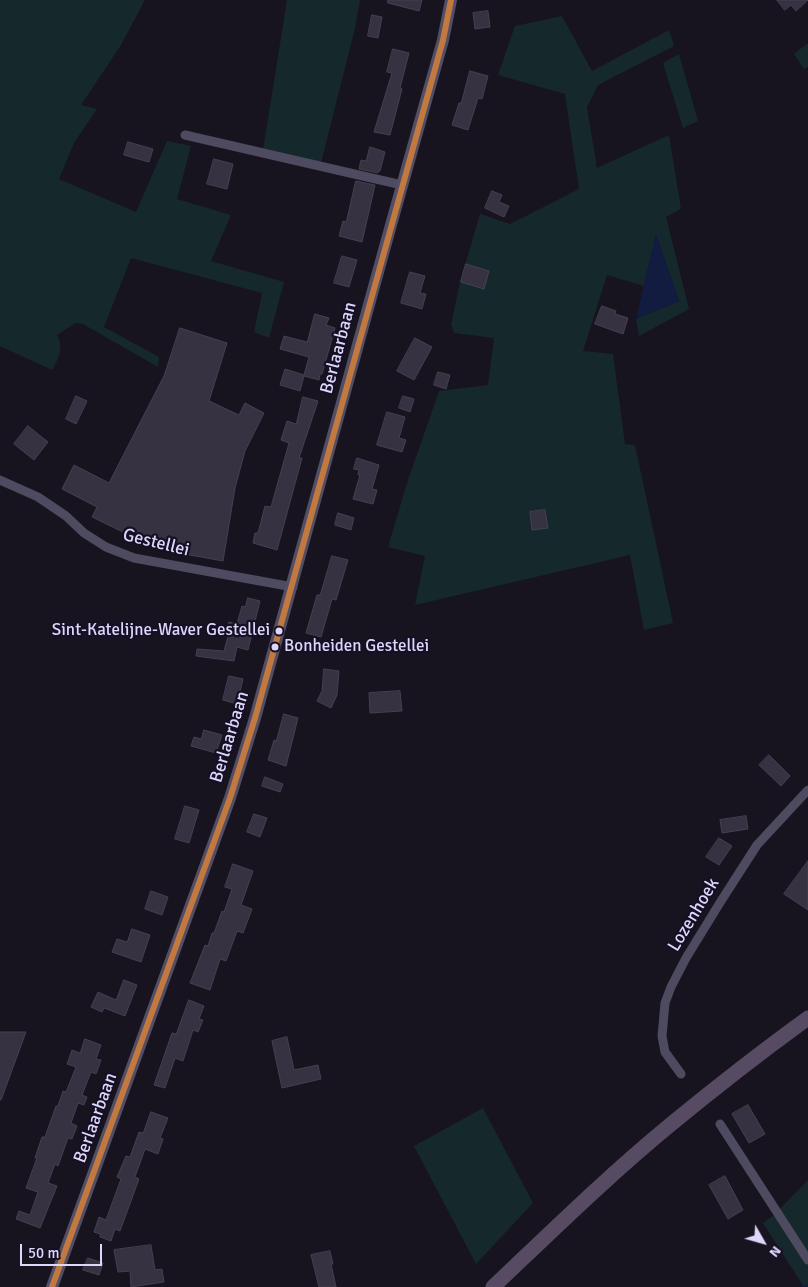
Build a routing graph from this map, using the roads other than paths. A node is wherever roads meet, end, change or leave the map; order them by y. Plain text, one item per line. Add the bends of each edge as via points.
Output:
1 (451, 0) edge
2 (185, 135) dead end
3 (402, 185) junction
4 (0, 480) edge
5 (292, 587) junction
6 (808, 790) edge
7 (808, 1018) edge
8 (681, 1074) dead end
9 (720, 1124) dead end
10 (808, 1260) edge
11 (52, 1287) edge
12 (492, 1287) edge

1 - 3 street, Berlaarbaan via 443,40
2 - 3 street
3 - 5 street, Berlaarbaan
4 - 5 street, Gestellei via 38,497 106,547 134,558
5 - 11 street, Berlaarbaan via 230,798
6 - 8 street, Lozenhoek via 758,845 671,987 665,1003 662,1036 665,1052
7 - 12 main road via 669,1126 588,1196
9 - 10 street

